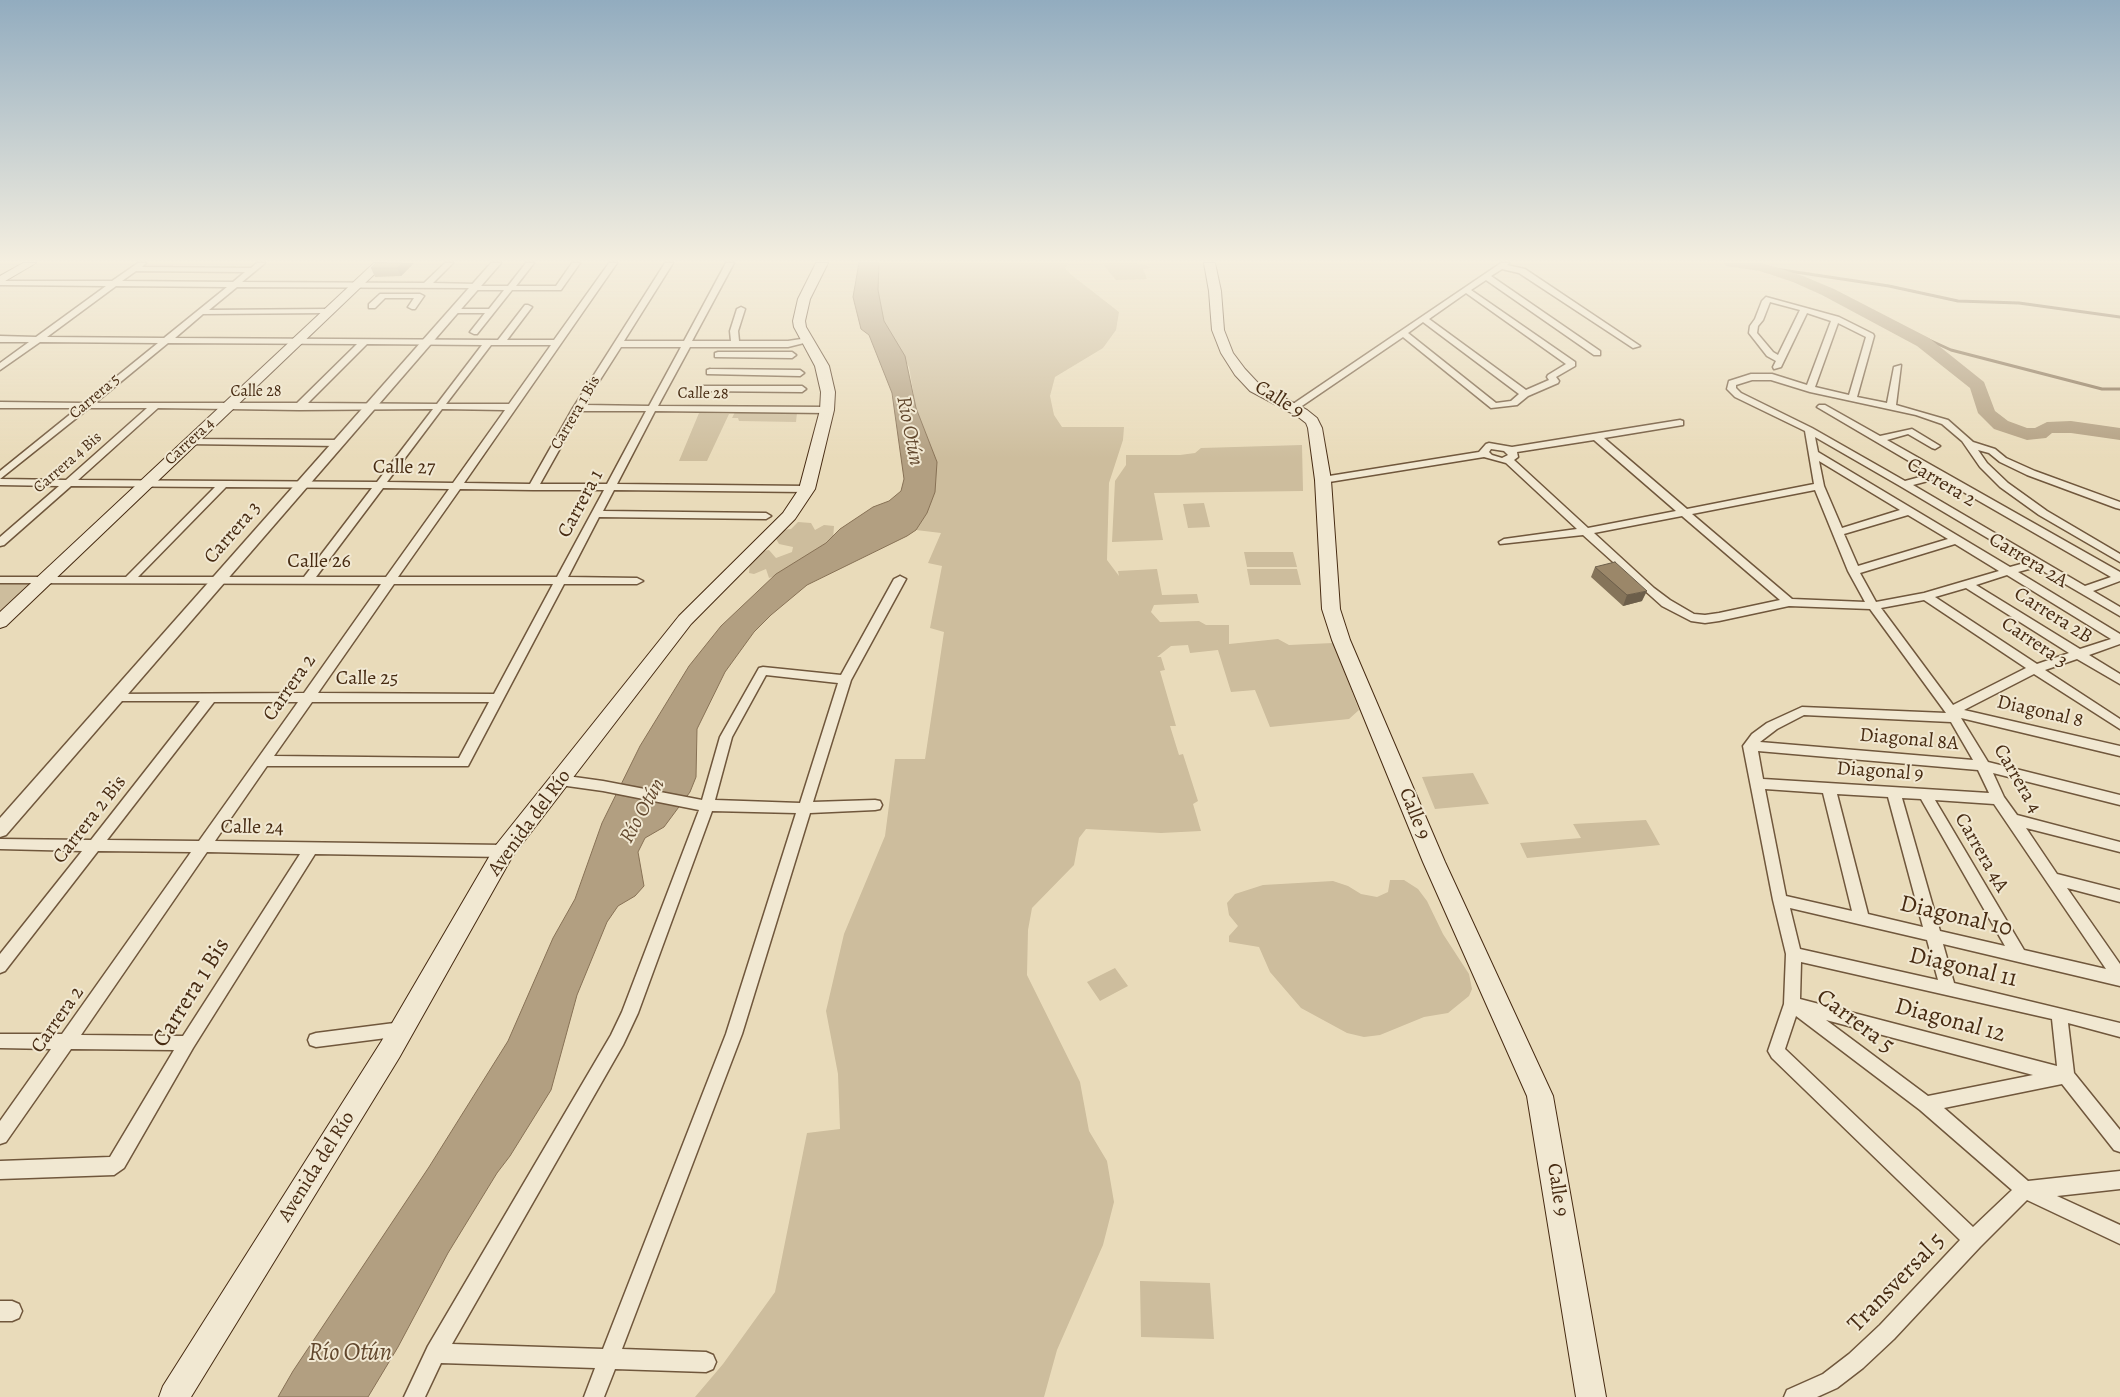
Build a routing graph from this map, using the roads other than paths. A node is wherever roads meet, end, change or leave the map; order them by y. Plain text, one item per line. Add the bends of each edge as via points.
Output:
1 (54, 328) edge
2 (179, 328) edge
3 (310, 328) edge
4 (439, 328) edge
5 (477, 328) edge
6 (512, 328) edge
7 (567, 328) edge
8 (628, 328) edge
9 (696, 328) edge
10 (735, 328) edge
11 (800, 328) edge
12 (1218, 328) edge
13 (1410, 328) edge
14 (1436, 328) edge
15 (1521, 328) edge
16 (1561, 328) edge
17 (1609, 328) edge
18 (1754, 328) edge
19 (1795, 328) edge
20 (1833, 328) edge
21 (1854, 328) edge
22 (474, 332) dead end
23 (1403, 333) junction
24 (0, 339) edge
25 (39, 339) junction
26 (165, 339) junction
27 (297, 340) junction
28 (365, 341) junction
29 (808, 341) junction
30 (427, 342) junction
31 (489, 342) junction
32 (501, 342) junction
33 (557, 343) junction
34 (688, 343) junction
35 (724, 343) junction
36 (735, 343) junction
37 (618, 344) junction
38 (1636, 346) dead end
39 (1597, 353) dead end
40 (718, 355) junction
41 (792, 355) dead end
42 (1780, 360) junction
43 (0, 367) edge
44 (1898, 367) dead end
45 (710, 372) junction
46 (800, 373) dead end
47 (1772, 377) junction
48 (802, 389) dead end
49 (1810, 389) junction
50 (1525, 394) junction
51 (698, 399) junction
52 (1852, 399) junction
53 (0, 405) edge
54 (85, 406) junction
55 (156, 406) junction
56 (227, 407) junction
57 (299, 407) junction
58 (511, 407) junction
59 (1822, 407) dead end
60 (1891, 407) junction
61 (371, 408) junction
62 (439, 408) junction
63 (578, 408) junction
64 (653, 408) junction
65 (1292, 408) junction
66 (827, 410) junction
67 (1680, 423) dead end
68 (1808, 430) junction
69 (1596, 437) junction
70 (1879, 439) junction
71 (190, 442) junction
72 (340, 443) junction
73 (1970, 444) junction
74 (1935, 446) dead end
75 (1813, 453) junction
76 (1509, 455) junction
77 (1941, 474) junction
78 (0, 476) edge
79 (1323, 480) junction
80 (0, 482) edge
81 (69, 482) junction
82 (147, 483) junction
83 (224, 483) junction
84 (303, 484) junction
85 (1904, 484) junction
86 (381, 485) junction
87 (455, 486) junction
88 (1819, 486) junction
89 (533, 487) junction
90 (611, 487) junction
91 (806, 489) junction
92 (2120, 506) edge
93 (1682, 511) junction
94 (1909, 511) junction
95 (596, 514) junction
96 (766, 516) dead end
97 (1587, 532) junction
98 (1838, 533) junction
99 (1957, 540) junction
100 (1504, 542) dead end
101 (0, 543) edge
102 (2120, 559) edge
103 (2036, 563) junction
104 (1854, 571) junction
105 (2009, 571) junction
106 (2120, 577) edge
107 (900, 579) dead end
108 (0, 580) edge
109 (44, 580) junction
110 (129, 580) junction
111 (219, 581) junction
112 (307, 581) junction
113 (390, 581) junction
114 (637, 581) dead end
115 (560, 582) junction
116 (1966, 584) junction
117 (2083, 591) junction
118 (1926, 596) junction
119 (1789, 602) junction
120 (1873, 606) junction
121 (2120, 612) edge
122 (0, 622) edge
123 (2120, 640) edge
124 (2079, 655) junction
125 (2034, 669) junction
126 (845, 680) junction
127 (2120, 680) edge
128 (116, 697) junction
129 (210, 698) junction
130 (308, 698) junction
131 (498, 698) junction
132 (1953, 715) junction
133 (2120, 726) edge
134 (1750, 746) junction
135 (2120, 751) edge
136 (264, 761) junction
137 (1983, 766) junction
138 (560, 780) junction
139 (1759, 784) junction
140 (1829, 789) junction
141 (1894, 793) junction
142 (1924, 796) junction
143 (1998, 799) junction
144 (2120, 800) edge
145 (701, 805) junction
146 (875, 805) dead end
147 (804, 808) junction
148 (2014, 820) junction
149 (0, 830) edge
150 (0, 844) edge
151 (95, 845) junction
152 (203, 847) junction
153 (2120, 847) edge
154 (311, 848) junction
155 (504, 851) junction
156 (2051, 878) junction
157 (2120, 896) edge
158 (1780, 900) junction
159 (1861, 918) junction
160 (1933, 937) junction
161 (1794, 954) junction
162 (2019, 956) junction
163 (0, 966) edge
164 (2120, 978) edge
165 (1948, 989) junction
166 (1792, 1004) junction
167 (2059, 1014) junction
168 (402, 1029) junction
169 (2120, 1030) edge
170 (316, 1040) dead end
171 (0, 1041) edge
172 (67, 1042) junction
173 (187, 1043) junction
174 (2066, 1076) junction
175 (1926, 1104) junction
176 (0, 1136) edge
177 (2120, 1144) edge
178 (0, 1170) edge
179 (2120, 1180) edge
180 (2025, 1190) junction
181 (2120, 1236) edge
182 (1973, 1240) junction
183 (435, 1353) junction
184 (608, 1359) junction
185 (706, 1362) dead end
186 (174, 1397) edge
187 (414, 1397) edge
188 (594, 1397) edge
189 (1592, 1397) edge
190 (1794, 1397) edge

1 - 25 street
2 - 26 street, Carrera 5
3 - 27 main road, Carrera 4
4 - 30 street, Carrera 3
5 - 22 street
6 - 32 street
7 - 33 street, Carrera 2
8 - 37 street, Carrera 1 Bis
9 - 34 street, Carrera 1
10 - 36 street
11 - 29 main road, Avenida del Río
12 - 65 main road, Calle 9 via 1227,353 1240,372 1255,388
13 - 23 street
14 - 50 street
15 - 50 street via 1572,364 1551,377 1555,381
16 - 39 street
17 - 38 street
18 - 42 street via 1757,341
19 - 42 street
20 - 49 street
21 - 52 street via 1870,336
23 - 50 street via 1494,406 1514,403
23 - 65 street
24 - 25 street
25 - 26 street
25 - 43 street
26 - 27 street
26 - 54 street, Carrera 5
27 - 28 street
27 - 56 main road, Carrera 4
28 - 30 street
28 - 57 street
29 - 36 street
29 - 66 main road, Avenida del Río via 826,377
30 - 31 street
30 - 61 street, Carrera 3
31 - 32 street
31 - 62 street
32 - 33 street
33 - 58 street, Carrera 2
34 - 35 street
34 - 37 street
34 - 64 street, Carrera 1
35 - 36 street
35 - 40 street
37 - 63 street, Carrera 1 Bis
40 - 41 street
40 - 45 street
42 - 47 street
44 - 60 street
45 - 46 street
45 - 51 street
47 - 49 street
47 - 68 street, Carrera 2 via 1750,377 1732,383 1731,388 1738,395
48 - 51 street
49 - 52 street
51 - 64 street, Calle 28
51 - 66 street, Calle 28
52 - 60 street
53 - 54 street, Calle 28
54 - 55 street, Calle 28
54 - 78 street, Carrera 5
55 - 56 street, Calle 28
55 - 81 street, Carrera 4 Bis
56 - 57 street, Calle 28
56 - 71 main road, Carrera 4
57 - 61 street, Calle 28
58 - 62 street, Calle 28
58 - 87 street, Carrera 2
59 - 70 street
60 - 73 street via 1945,422
61 - 62 street, Calle 28
61 - 72 street, Carrera 3
62 - 86 street
63 - 64 street, Calle 28
63 - 89 street, Carrera 1 Bis
64 - 90 street, Carrera 1
65 - 79 main road, Calle 9 via 1312,421
66 - 91 main road, Avenida del Río
67 - 69 street
68 - 75 street, Carrera 4
68 - 85 street, Carrera 2
69 - 76 street
69 - 93 street
70 - 74 street via 1909,431
70 - 77 street
71 - 72 street
71 - 82 main road, Carrera 4
72 - 84 street, Carrera 3
73 - 92 street via 1992,451 2031,473
73 - 102 street via 1983,465 2004,485 2042,513
75 - 88 street, Carrera 4
75 - 94 street, Carrera 2A
76 - 79 street via 1493,459 1486,454
76 - 97 street
77 - 85 street
77 - 106 street
79 - 189 main road, Calle 9 via 1328,598 1341,640 1434,862 1540,1096
80 - 81 street, Calle 27
81 - 82 street, Calle 27
81 - 101 street, Carrera 4 Bis
82 - 83 street, Calle 27
82 - 109 main road, Carrera 4
83 - 84 street, Calle 27
83 - 110 street
84 - 86 street, Calle 27
84 - 111 street, Carrera 3
85 - 103 street, Carrera 2
86 - 87 street, Calle 27
86 - 112 street
87 - 89 street, Calle 27
87 - 113 street, Carrera 2
88 - 93 street
88 - 98 street, Carrera 4
89 - 90 street, Calle 27
90 - 91 street, Calle 27
90 - 95 street, Carrera 1
91 - 138 main road, Avenida del Río via 789,516 685,620
93 - 97 street
93 - 119 street
94 - 98 street
94 - 99 street, Carrera 2A
95 - 96 street
95 - 115 street, Carrera 1
97 - 100 street
97 - 119 street via 1650,590 1691,617 1719,617
98 - 104 street, Carrera 4
99 - 104 street
99 - 105 street, Carrera 2A
103 - 105 street
103 - 117 street, Carrera 2
104 - 120 street, Carrera 4
105 - 116 street
105 - 123 street, Carrera 2A
106 - 117 street
107 - 126 street
108 - 109 street, Calle 26
109 - 110 street, Calle 26
109 - 122 main road, Carrera 4
110 - 111 street, Calle 26
111 - 112 street, Calle 26
111 - 128 street, Carrera 3
112 - 113 street, Calle 26
113 - 115 street, Calle 26
113 - 130 street, Carrera 2
114 - 115 street, Calle 26
115 - 131 street, Carrera 1
116 - 118 street
116 - 124 street, Carrera 2B
117 - 121 street, Carrera 2
118 - 120 street
118 - 125 street, Carrera 3
119 - 120 street
120 - 132 street, Carrera 4
123 - 124 street
124 - 125 street
124 - 127 street, Carrera 2B
125 - 132 street
125 - 133 street, Carrera 3
126 - 145 street via 763,671 726,737
126 - 147 street
128 - 129 street, Calle 25
128 - 149 street, Carrera 3
129 - 130 street, Calle 25
129 - 151 street, Carrera 2 Bis
130 - 131 street, Calle 25
130 - 136 street, Carrera 2
131 - 136 street, Carrera 1 via 463,763
132 - 134 street, Diagonal 8 via 1802,711 1772,726
132 - 135 street, Diagonal 8
132 - 137 street, Carrera 4
134 - 137 street, Diagonal 8A
134 - 139 street, Carrera 5
136 - 152 street, Carrera 2
137 - 143 street, Carrera 4
137 - 144 street, Diagonal 8A
138 - 145 street
138 - 155 main road, Avenida del Río
139 - 140 street, Diagonal 9
139 - 158 street, Carrera 5
140 - 141 street, Diagonal 9
140 - 159 street
141 - 142 street, Diagonal 9
141 - 160 street
142 - 143 street, Diagonal 9
142 - 162 street, Carrera 4A
143 - 148 street, Carrera 4
145 - 147 street
145 - 183 street via 630,1013 617,1040
146 - 147 street
147 - 184 street via 734,1034
148 - 153 street
148 - 156 street, Carrera 4
150 - 151 street, Calle 24
151 - 152 street, Calle 24
151 - 163 street, Carrera 2 Bis
152 - 154 street, Calle 24
152 - 172 street, Carrera 2
154 - 155 street, Calle 24
154 - 173 street, Carrera 1 Bis
155 - 168 main road, Avenida del Río
156 - 157 street
156 - 164 street, Carrera 4
158 - 159 street, Diagonal 10
158 - 161 street, Carrera 5
159 - 160 street, Diagonal 10
160 - 162 street, Diagonal 10
160 - 165 street
161 - 165 street, Diagonal 11
161 - 166 street, Carrera 5
162 - 164 street, Diagonal 10
165 - 167 street, Diagonal 11
166 - 174 street, Diagonal 12
166 - 175 street, Carrera 5
166 - 182 street via 1777,1048 1778,1054
167 - 169 street, Diagonal 11
167 - 174 street
168 - 170 street
168 - 186 main road, Avenida del Río
171 - 172 street
172 - 173 street
172 - 176 street, Carrera 2
173 - 178 street, Carrera 1 Bis via 116,1164
174 - 175 street
174 - 177 street
175 - 180 street, Carrera 5
179 - 180 street
180 - 181 street, Carrera 5
180 - 182 street, Transversal 5
182 - 190 street, Transversal 5 via 1856,1361 1830,1381
183 - 184 street
183 - 187 street
184 - 185 street
184 - 188 street

